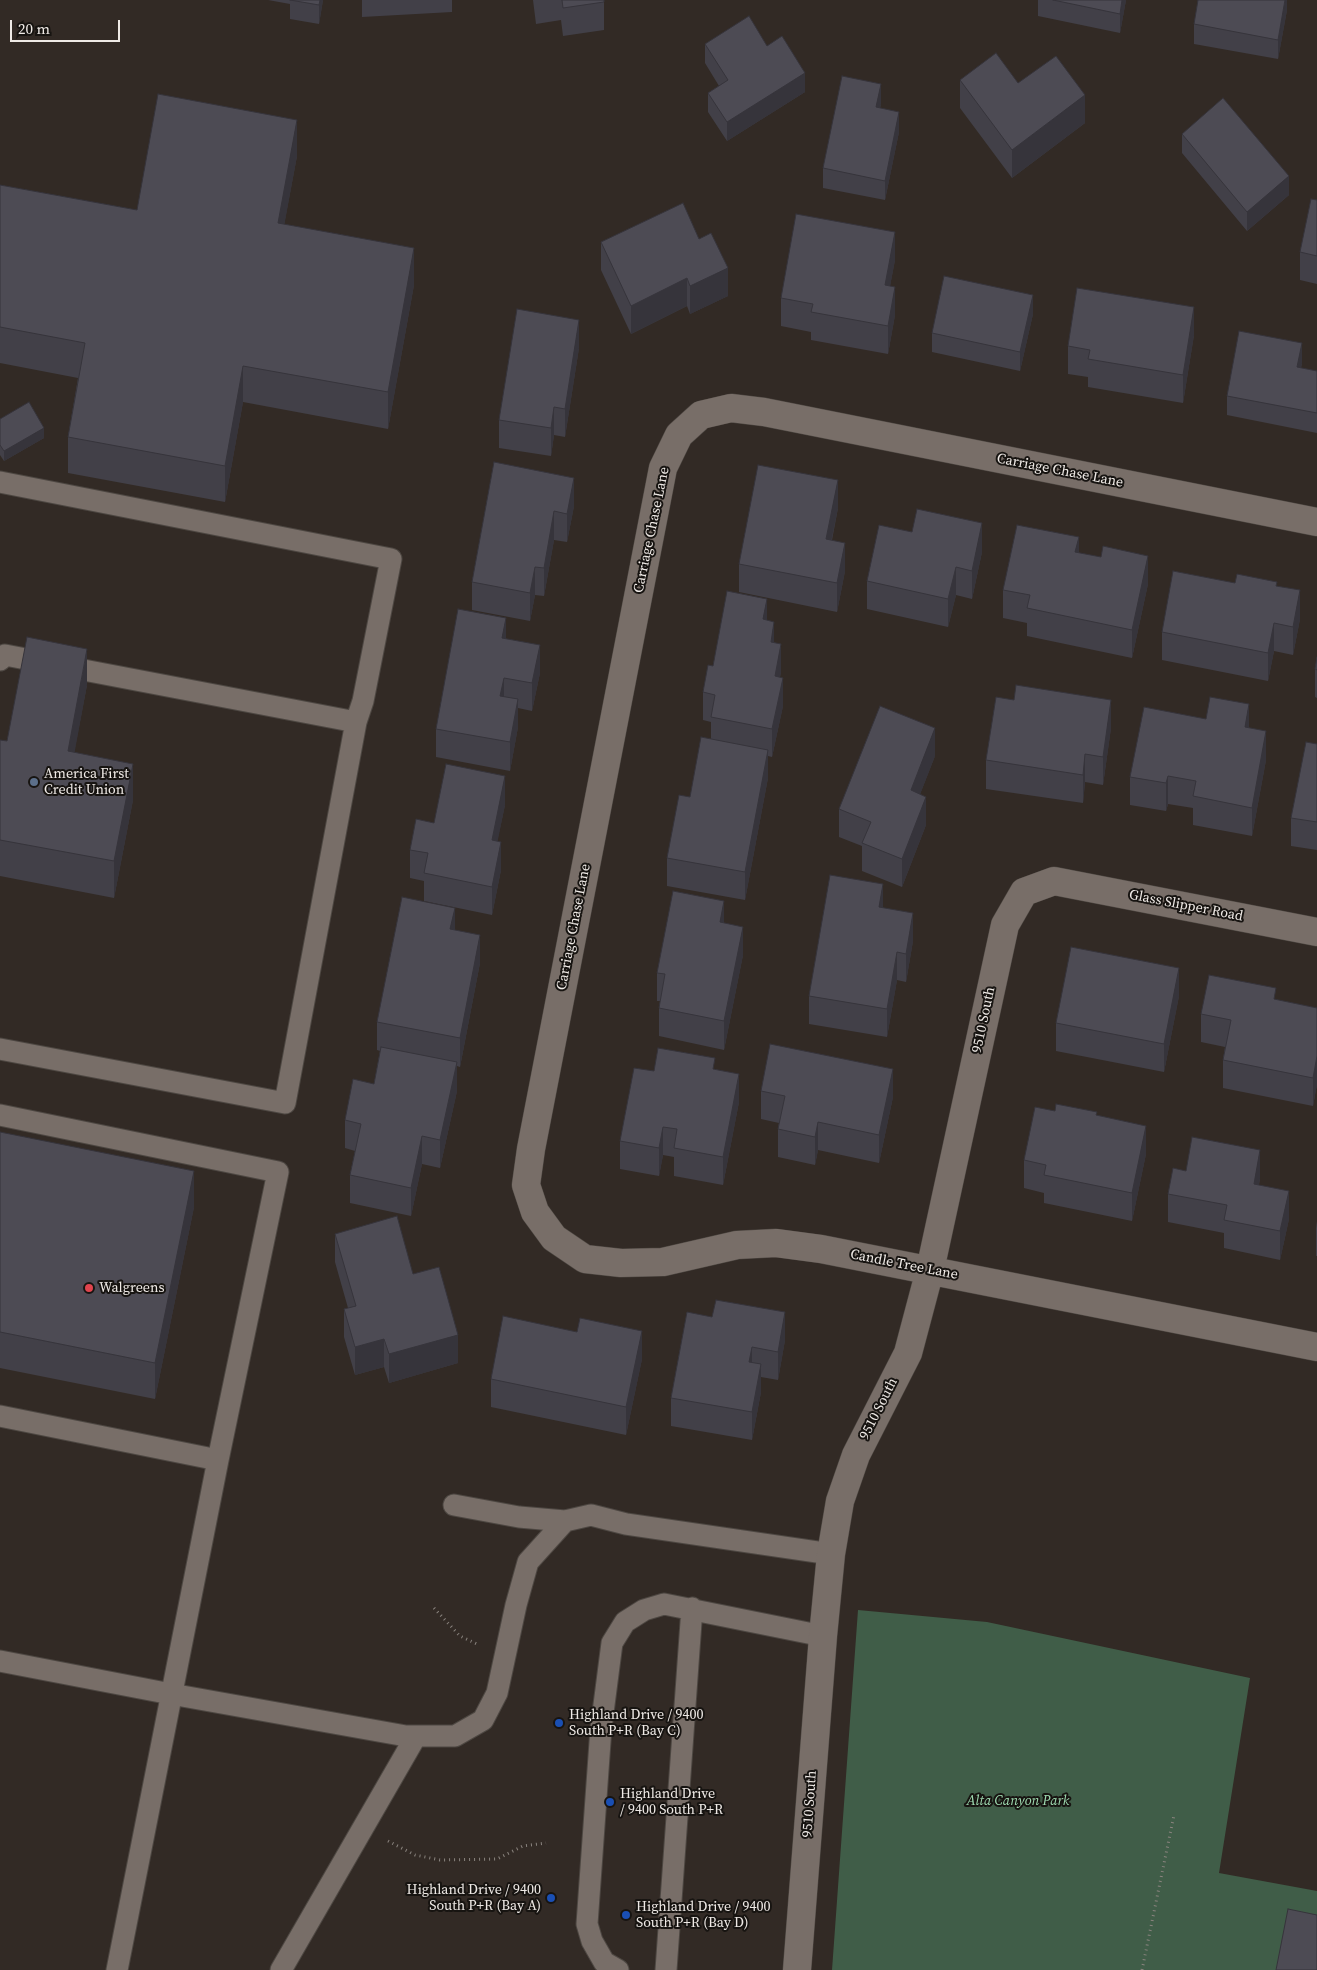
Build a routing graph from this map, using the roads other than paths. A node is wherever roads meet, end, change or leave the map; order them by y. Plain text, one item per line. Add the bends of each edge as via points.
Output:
1 (0, 482) edge
2 (1317, 522) edge
3 (0, 660) edge
4 (356, 722) junction
5 (1054, 881) joint
6 (1317, 932) edge
7 (0, 1049) edge
8 (0, 1115) edge
9 (526, 1185) joint
10 (930, 1270) junction
11 (1317, 1347) edge
12 (0, 1416) edge
13 (218, 1460) junction
14 (454, 1505) dead end
15 (565, 1521) junction
16 (831, 1554) junction
17 (692, 1608) junction
18 (823, 1636) junction
19 (0, 1661) edge
20 (170, 1694) junction
21 (416, 1736) junction
22 (117, 1970) edge
23 (281, 1970) edge
24 (618, 1970) edge
25 (666, 1970) edge
26 (797, 1970) edge

1 - 4 lane via 391,559 363,702
2 - 9 street, Carriage Chase Lane via 764,412 731,408 701,415 679,435 663,468
3 - 4 lane via 5,656
4 - 7 lane via 285,1104
5 - 6 street, Glass Slipper Road
5 - 10 street, 9510 South via 1024,892 1005,925
8 - 13 lane via 278,1172
9 - 10 street, Candle Tree Lane via 535,1212 554,1238 585,1259 621,1263 663,1262 737,1244 776,1243
10 - 11 street, Candle Tree Lane
10 - 16 street, 9510 South via 908,1353 856,1456 840,1501
12 - 13 lane
13 - 20 lane
14 - 15 lane via 519,1517
15 - 16 lane via 591,1515 626,1524
15 - 21 lane via 528,1562 497,1693 483,1720 455,1736
16 - 18 street, 9510 South
17 - 18 lane
17 - 24 lane via 664,1604 644,1610 625,1622 612,1643 601,1728 587,1924 604,1962
17 - 25 lane
18 - 26 street, 9510 South
19 - 20 lane
20 - 21 lane
20 - 22 lane
21 - 23 lane

